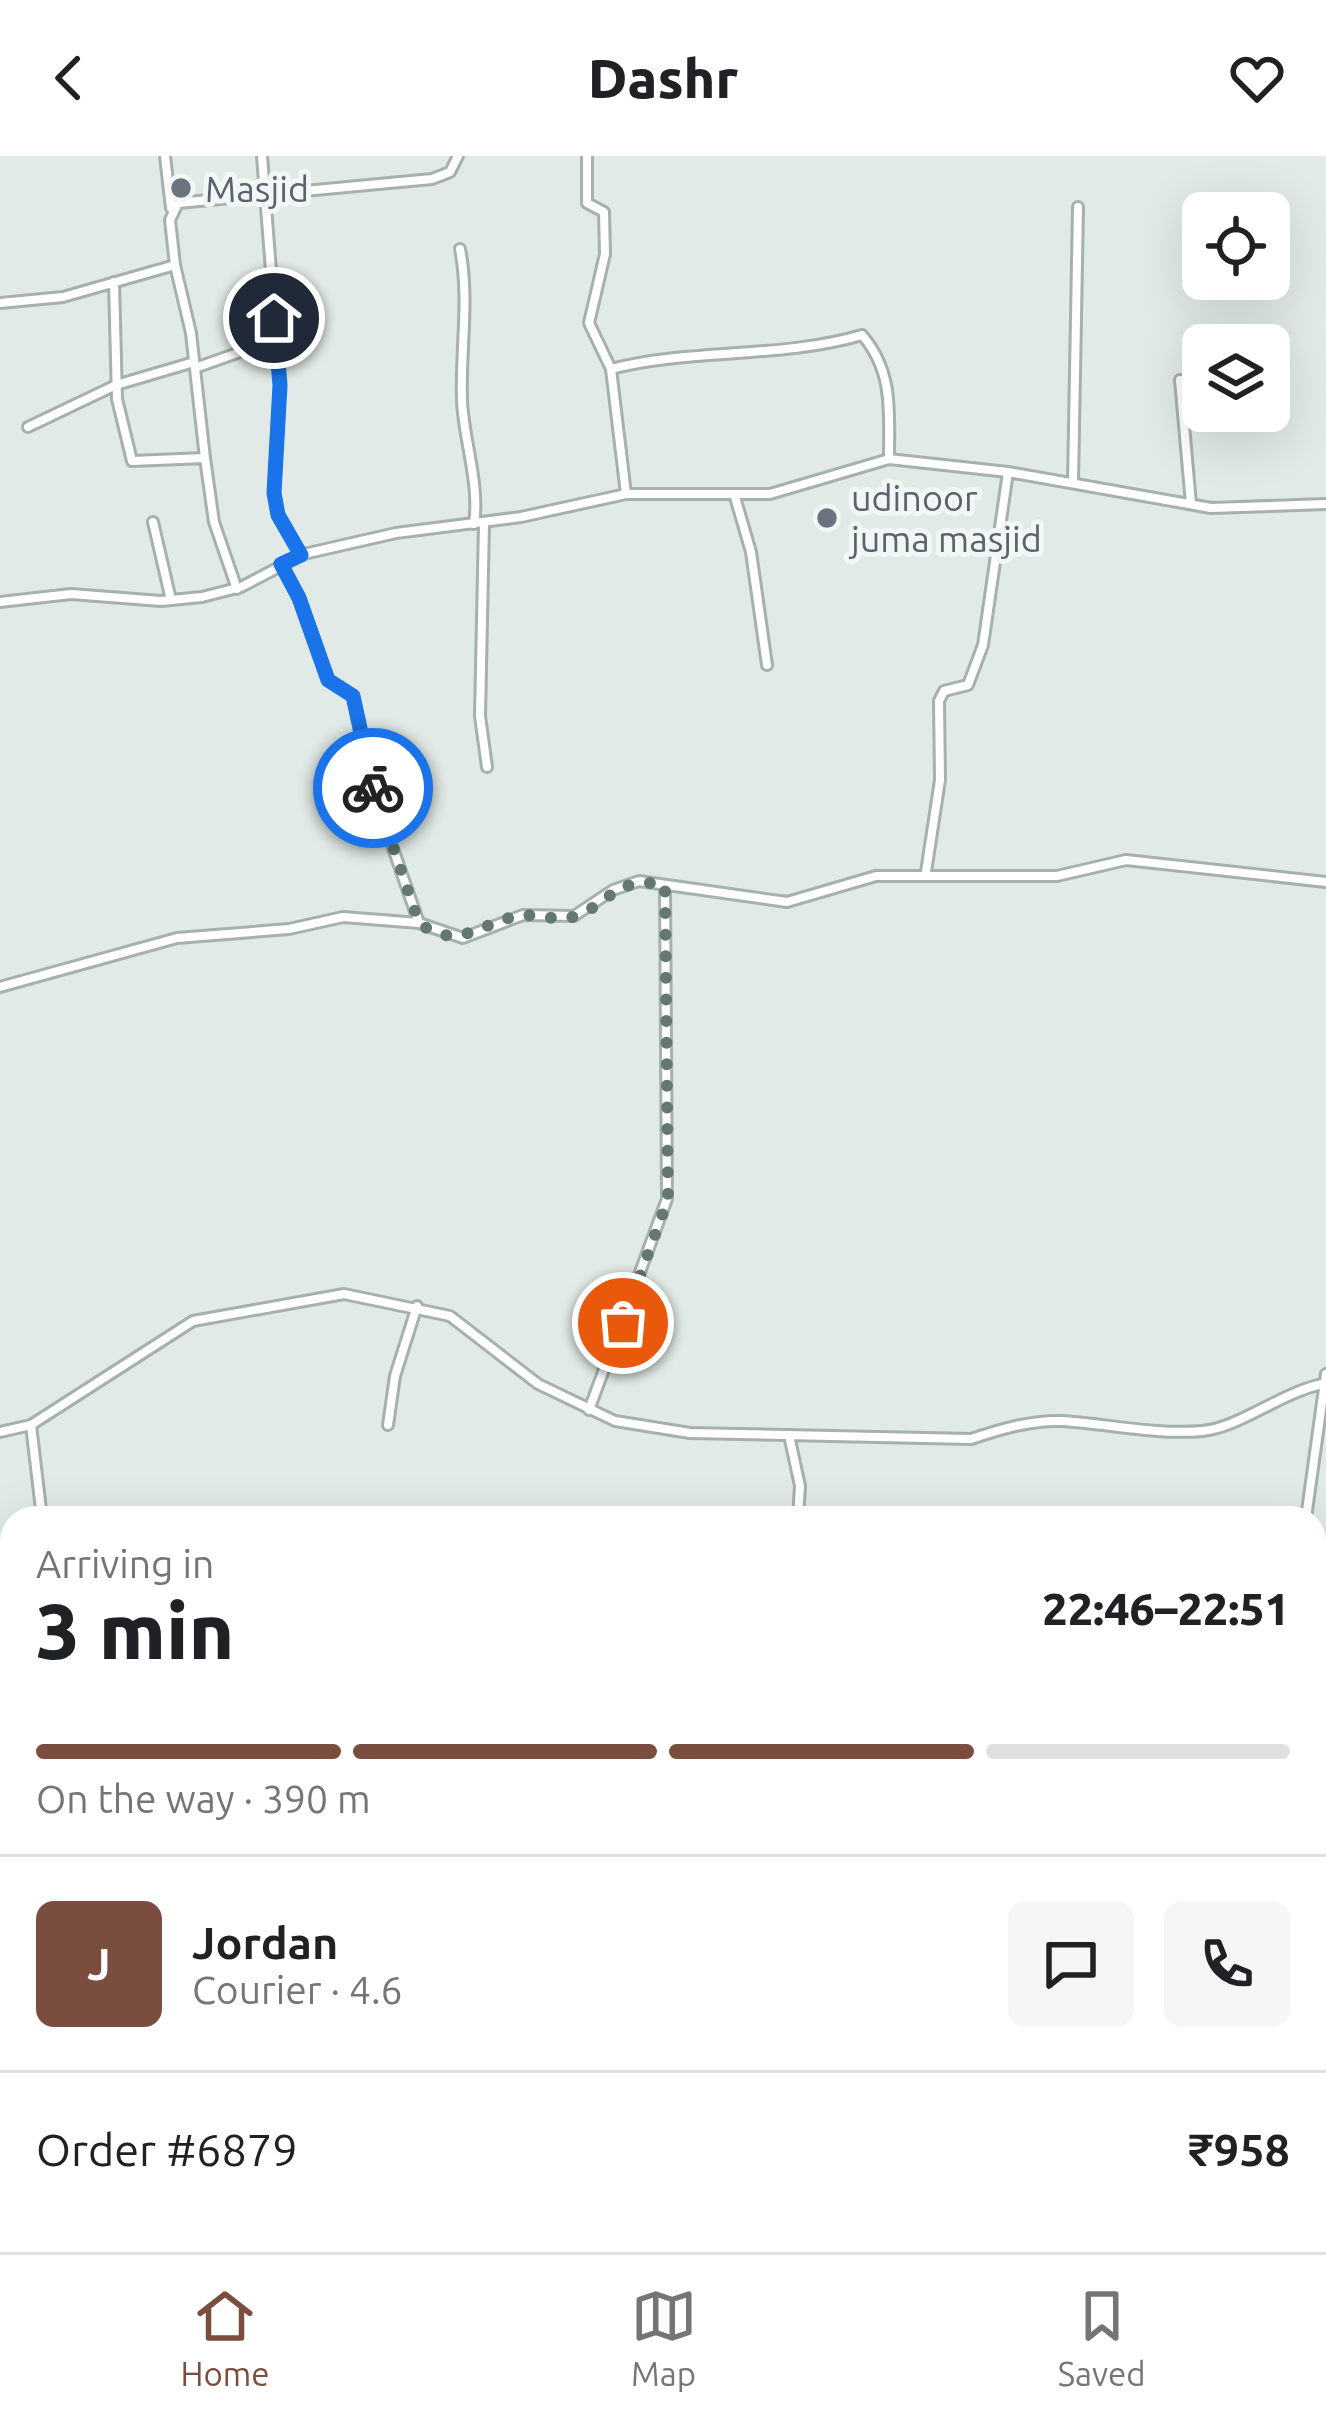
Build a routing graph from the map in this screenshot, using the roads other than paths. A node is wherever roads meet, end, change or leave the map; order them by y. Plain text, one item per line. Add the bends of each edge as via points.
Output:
1 (165, 156) edge
2 (262, 156) edge
3 (458, 156) edge
4 (586, 156) edge
5 (263, 192) junction
6 (1078, 206) dead end
7 (172, 211) junction
8 (460, 249) dead end
9 (175, 265) junction
10 (114, 282) junction
11 (0, 303) edge
12 (274, 340) junction
13 (195, 365) junction
14 (610, 369) junction
15 (1180, 380) dead end
16 (116, 385) junction
17 (28, 428) dead end
18 (205, 458) junction
19 (889, 459) junction
20 (1008, 472) junction
21 (1073, 483) junction
22 (626, 494) junction
23 (735, 497) junction
24 (1191, 504) junction
25 (1326, 504) edge
26 (153, 522) dead end
27 (479, 524) junction
28 (301, 555) junction
29 (281, 564) junction
30 (237, 589) junction
31 (171, 599) junction
32 (0, 602) edge
33 (767, 665) dead end
34 (487, 767) dead end
35 (926, 872) junction
36 (1326, 882) edge
37 (665, 885) junction
38 (419, 923) junction
39 (0, 987) edge
40 (417, 1306) junction
41 (1324, 1379) edge
42 (589, 1410) junction
43 (31, 1425) junction
44 (388, 1425) dead end
45 (0, 1432) edge
46 (789, 1435) junction
47 (41, 1506) edge
48 (799, 1506) edge
49 (1308, 1506) edge

1 - 7 street
2 - 5 street
3 - 5 street via 445,176 432,179
4 - 14 street via 587,203 606,221 589,323
5 - 7 street via 178,203
5 - 12 street
6 - 21 street
7 - 9 street
8 - 27 street via 462,407
9 - 10 street
9 - 13 street
10 - 11 street
10 - 16 street
12 - 13 street
12 - 28 street via 274,493
13 - 16 street
13 - 18 street
14 - 19 street via 655,358 778,354 862,335 884,370
14 - 22 street
15 - 24 street
16 - 17 street
16 - 18 street via 131,461
18 - 30 street via 214,522
19 - 20 street
19 - 23 street via 797,488
20 - 21 street
20 - 35 street via 983,645 968,685 944,691 939,701 940,781
21 - 24 street
22 - 23 street
22 - 27 street
23 - 33 street
24 - 25 street
26 - 31 street
27 - 28 street
27 - 34 street
28 - 29 street
29 - 30 street
29 - 38 street via 328,680 353,696 373,791
30 - 31 street
31 - 32 street via 71,594
35 - 36 street via 1057,876 1126,860
35 - 37 street via 876,876 787,902
37 - 38 street via 627,883 574,916 523,915 464,938
37 - 42 street via 668,1199
38 - 39 street via 343,917 177,938
40 - 42 street via 450,1316 538,1384
40 - 43 street via 344,1294 193,1321
40 - 44 street
41 - 46 street via 1206,1431 1060,1421 971,1438
41 - 49 street
42 - 46 street via 690,1433
43 - 45 street
43 - 47 street
46 - 48 street

